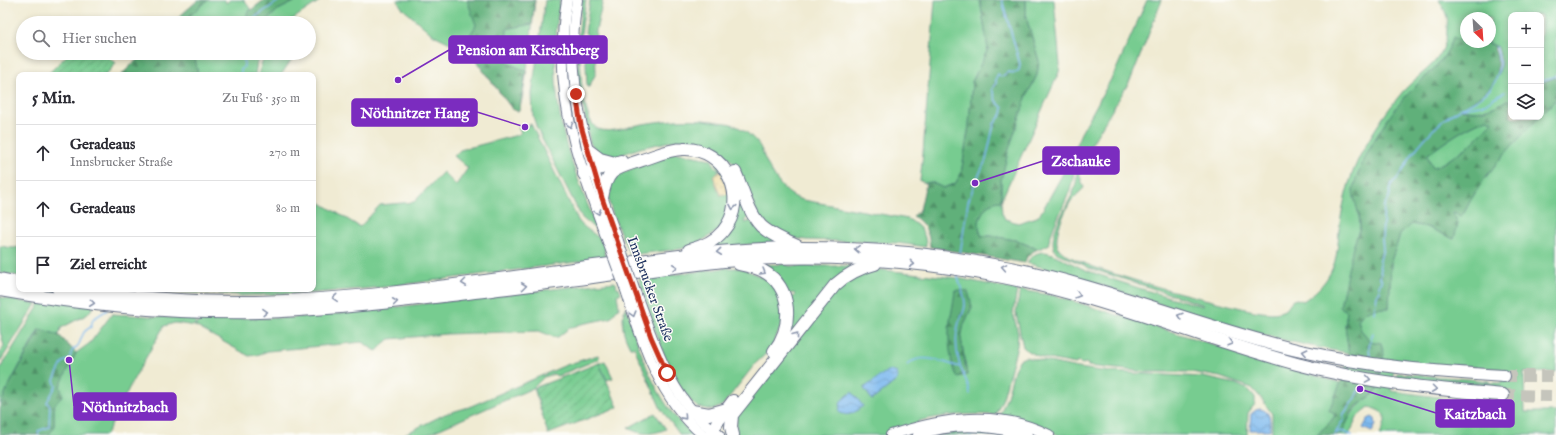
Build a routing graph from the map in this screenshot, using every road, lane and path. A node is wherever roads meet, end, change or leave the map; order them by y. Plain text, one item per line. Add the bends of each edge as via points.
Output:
1 (567, 0) edge
2 (577, 0) edge
3 (614, 167) junction
4 (590, 168) junction
5 (602, 198) junction
6 (613, 242) junction
7 (800, 248) junction
8 (665, 258) junction
9 (892, 258) junction
10 (726, 261) junction
11 (612, 269) dead end
12 (0, 279) edge
13 (1041, 280) junction
14 (16, 282) edge
15 (0, 290) edge
16 (87, 292) edge
17 (631, 293) junction
18 (229, 307) junction
19 (1504, 376) tunnel mouth
20 (1503, 395) tunnel mouth
21 (692, 411) junction
22 (730, 412) junction
23 (1008, 426) junction
24 (919, 431) edge
25 (713, 434) edge
26 (733, 435) edge
27 (891, 435) edge
28 (1026, 435) edge
29 (1049, 435) edge

1 -> 4 main road via 563,41 564,87 575,145
2 - 4 main road via 573,65 581,126
3 - 4 highway
3 - 4 highway via 600,159
3 - 5 highway via 604,186
3 - 7 highway via 643,152 678,143 704,145 717,151 734,170 755,218 762,227
3 -> 8 highway via 683,149 706,154 726,170 734,194 734,210 729,223 717,237 702,246
4 - 5 main road, Innsbrucker Straße
4 -> 6 main road
5 - 6 main road, Innsbrucker Straße
6 - 17 main road, Innsbrucker Straße, bridge
7 -> 8 highway via 725,251
9 -> 7 highway via 848,248
8 -> 10 highway via 634,267
9 - 10 highway
9 - 13 highway
22 -> 9 highway via 835,285 846,275
10 -> 22 highway via 768,274 780,289 788,311 786,327 778,346
11 - 18 highway
12 - 14 highway
19 -> 13 highway via 1397,368 1343,360 1223,330 1108,294
13 -> 20 highway via 1210,338 1296,364 1395,384
15 -> 18 highway via 140,308
16 - 18 highway
17 - 21 main road, Innsbrucker Straße via 667,373
17 -> 25 main road, Innsbrucker Straße via 640,335 654,371 676,408
21 - 22 highway via 709,414
21 - 25 main road, Innsbrucker Straße
22 - 25 highway
22 - 26 highway
23 - 24 main road via 969,426
23 - 28 main road
23 - 29 main road via 1038,429
24 - 27 main road

